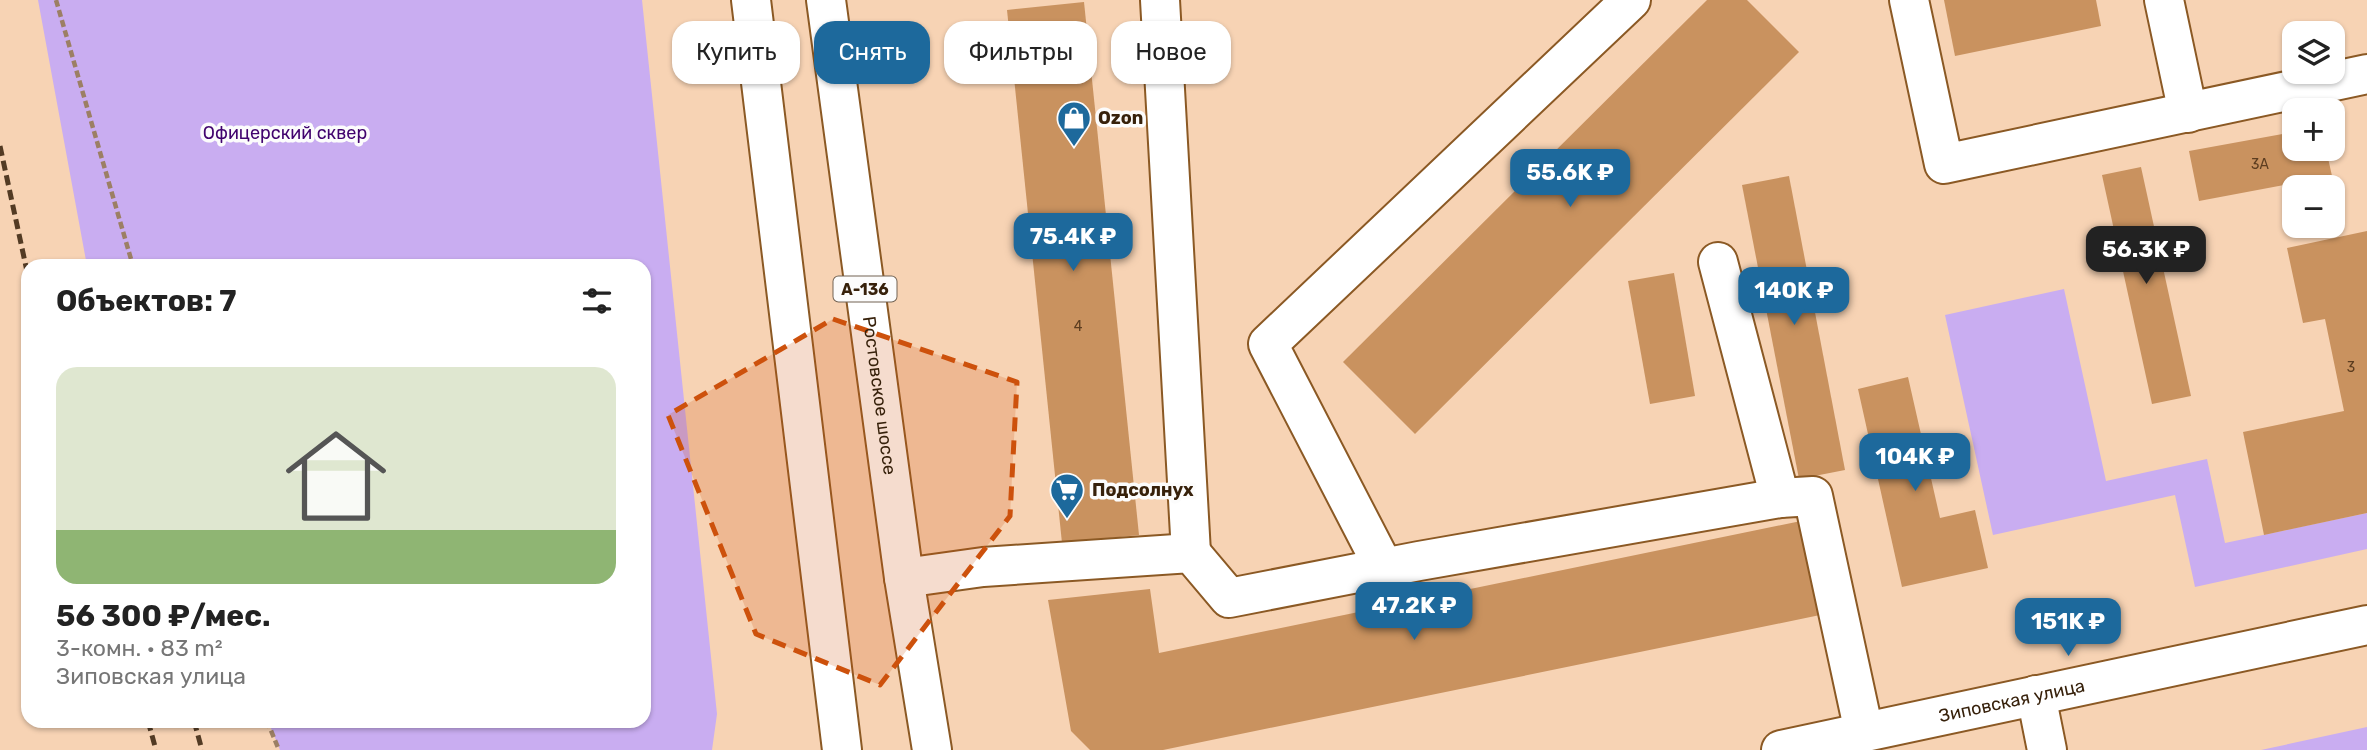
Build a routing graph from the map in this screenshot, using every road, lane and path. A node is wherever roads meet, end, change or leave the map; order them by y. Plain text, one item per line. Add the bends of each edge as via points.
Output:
1 (56, 0) edge
2 (751, 0) edge
3 (826, 0) edge
4 (1160, 0) edge
5 (1631, 0) edge
6 (1909, 0) edge
7 (2164, 0) edge
8 (2367, 74) edge
9 (2188, 113) junction
10 (131, 259) edge
11 (1718, 262) dead end
12 (1780, 498) junction
13 (1191, 553) junction
14 (1384, 568) junction
15 (904, 578) junction
16 (2367, 625) edge
17 (2036, 695) junction
18 (270, 728) edge
19 (1864, 733) junction
20 (279, 750) edge
21 (842, 750) edge
22 (932, 750) edge
23 (1781, 750) edge
24 (2048, 750) edge

1 - 10 path
2 - 21 main road
3 - 15 main road, Ростовское шоссе / А-136
4 - 13 main road
5 - 14 main road via 1268,344
6 - 9 main road via 1944,164
7 - 9 main road
8 - 9 main road
11 - 12 main road
12 - 14 main road
12 - 19 main road via 1813,496
13 - 14 main road via 1229,598
13 - 15 main road via 983,567
15 - 22 main road, Ростовское шоссе / А-136
16 - 17 main road, Зиповская улица
17 - 19 main road, Зиповская улица
17 - 24 main road
18 - 20 path
19 - 23 main road, Зиповская улица

